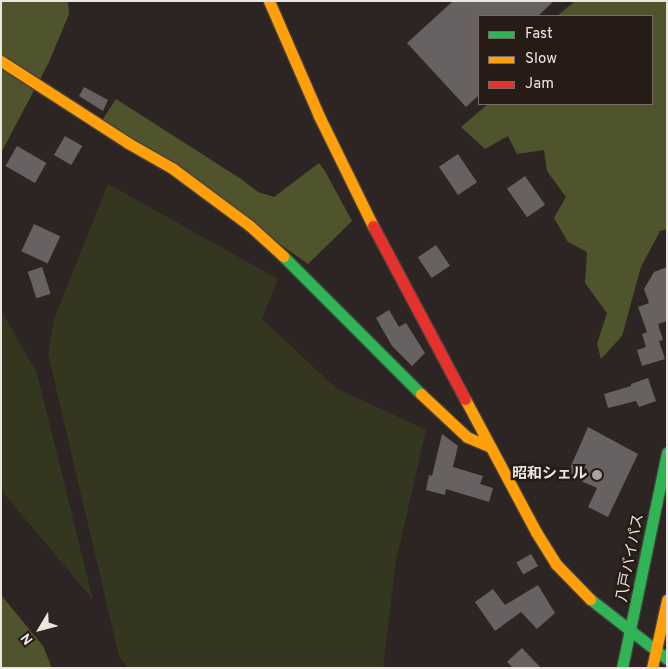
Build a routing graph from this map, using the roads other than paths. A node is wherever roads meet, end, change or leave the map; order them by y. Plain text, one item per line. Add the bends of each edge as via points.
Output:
1 (269, 1) edge
2 (1, 61) edge
3 (488, 446) junction
4 (667, 453) edge
5 (667, 600) edge
6 (631, 633) junction
7 (657, 650) junction
8 (667, 659) edge
9 (622, 668) edge
10 (652, 668) edge

1 - 3 main road via 319,116 387,255
2 - 3 main road via 172,168 250,226 300,271 439,412 467,437
3 - 6 main road via 556,564 584,594
4 - 6 main road, 八戸バイパス
5 - 7 main road
6 - 7 main road
6 - 9 main road, 八戸バイパス
7 - 8 main road
7 - 10 main road

